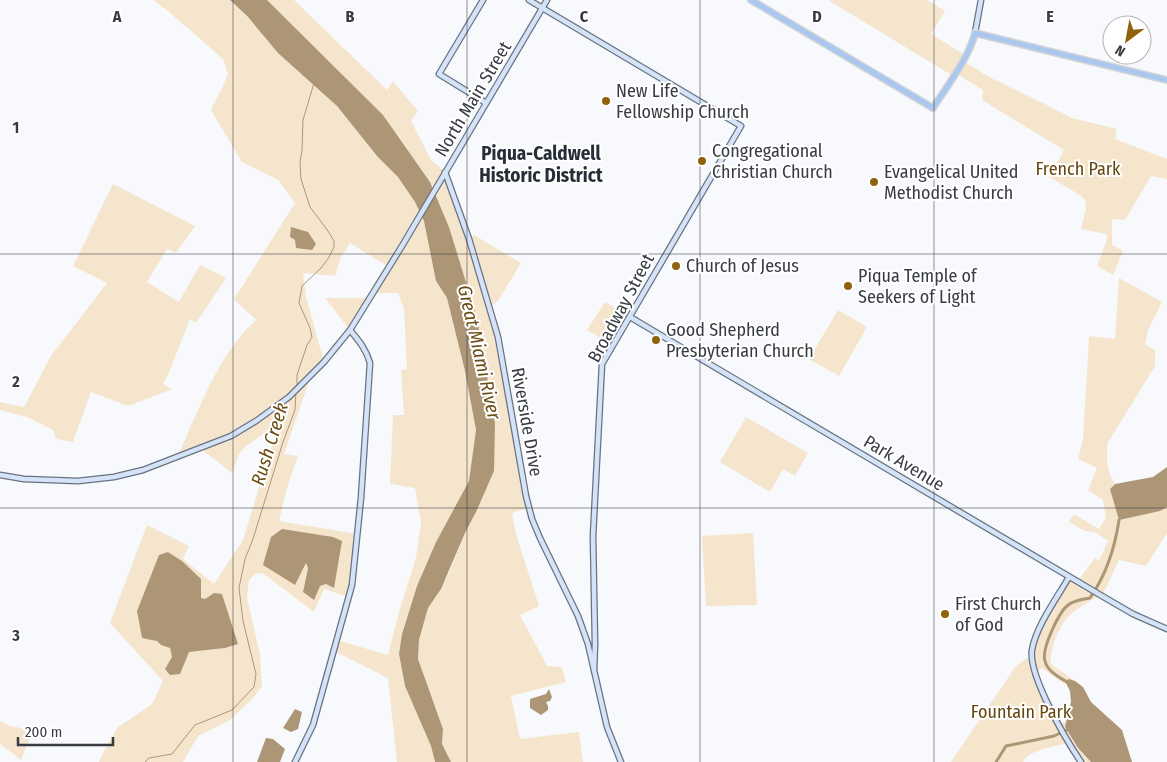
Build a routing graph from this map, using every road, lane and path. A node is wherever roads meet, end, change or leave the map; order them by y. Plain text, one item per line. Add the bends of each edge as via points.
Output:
1 (483, 0) edge
2 (529, 0) edge
3 (547, 0) edge
4 (751, 0) edge
5 (981, 0) edge
6 (542, 8) junction
7 (975, 33) junction
8 (1167, 80) edge
9 (486, 103) junction
10 (445, 172) junction
11 (630, 317) junction
12 (350, 330) junction
13 (0, 475) edge
14 (1069, 577) junction
15 (1167, 628) edge
16 (588, 644) junction
17 (595, 644) junction
18 (594, 671) junction
19 (295, 762) edge
20 (621, 762) edge
21 (1082, 762) edge

1 - 9 street via 440,74
2 - 6 street
3 - 6 street, North Main Street
4 - 7 main road via 933,108
5 - 7 street
6 - 9 street, North Main Street
6 - 11 street, Broadway Street via 741,126
7 - 8 main road
9 - 10 street, North Main Street
10 - 12 street, North Main Street
10 - 16 street, Riverside Drive via 498,337 532,519
11 - 14 street, Park Avenue
11 - 17 street, Broadway Street via 602,364 601,372 593,536
12 - 13 street, North Main Street via 338,347 288,397 231,436 114,478 78,481
12 - 19 street via 363,346 370,363 354,567 316,716
14 - 15 street, Park Avenue via 1133,614
14 - 21 street via 1035,639 1032,657 1058,726
16 - 17 street
16 - 18 street, Riverside Drive
17 - 18 street, Broadway Street
18 - 20 street via 607,727

